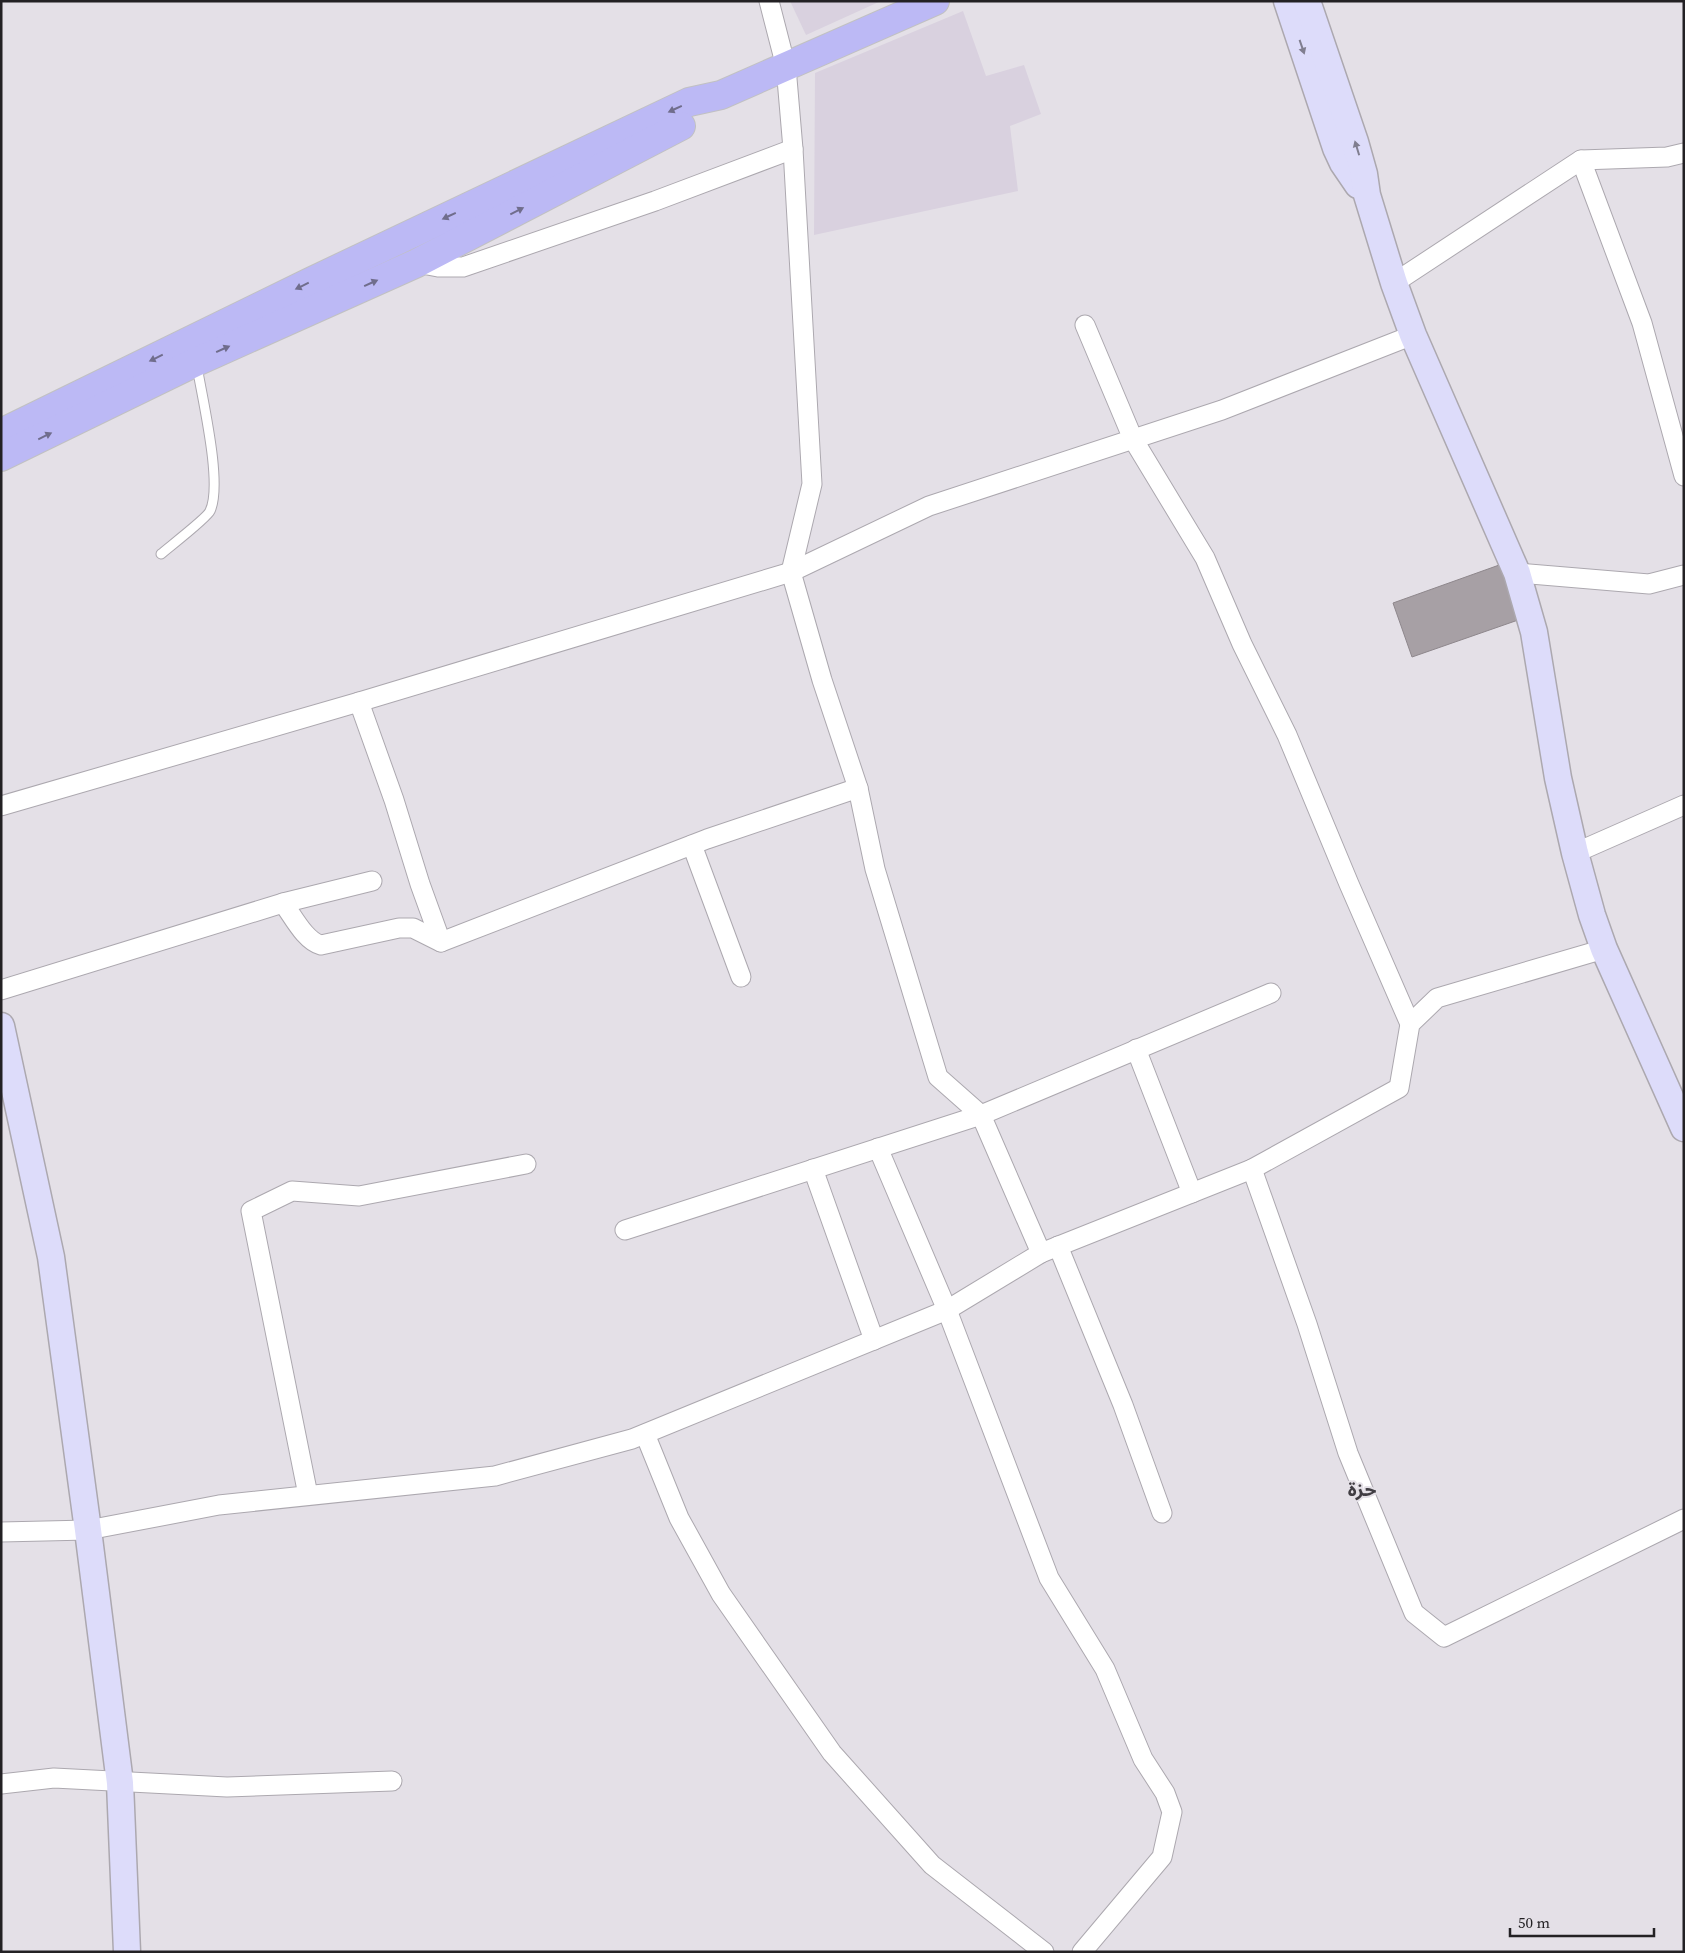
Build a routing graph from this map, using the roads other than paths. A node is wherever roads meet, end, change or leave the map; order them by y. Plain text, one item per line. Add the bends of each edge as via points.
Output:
1 (769, 1) edge
2 (935, 1) edge
3 (1287, 1) edge
4 (1307, 1) edge
5 (786, 66) junction
6 (721, 95) junction
7 (792, 149) junction
8 (1684, 153) edge
9 (1581, 160) junction
10 (1366, 195) junction
11 (402, 239) junction
12 (417, 263) junction
13 (1394, 284) junction
14 (1085, 325) dead end
15 (1413, 335) junction
16 (196, 362) junction
17 (1, 434) edge
18 (1133, 439) junction
19 (1, 457) edge
20 (1684, 476) edge
21 (161, 554) dead end
22 (792, 572) junction
23 (1517, 573) junction
24 (1684, 575) edge
25 (359, 702) junction
26 (858, 788) junction
27 (1684, 805) edge
28 (1, 806) edge
29 (692, 845) junction
30 (1575, 853) junction
31 (372, 881) dead end
32 (283, 904) junction
33 (441, 942) junction
34 (1604, 949) junction
35 (741, 977) dead end
36 (1, 990) edge
37 (1271, 993) dead end
38 (1410, 1024) junction
39 (1, 1026) edge
40 (1136, 1049) junction
41 (981, 1115) junction
42 (1684, 1128) edge
43 (878, 1148) junction
44 (526, 1164) dead end
45 (813, 1169) junction
46 (1252, 1169) junction
47 (1192, 1193) junction
48 (625, 1230) dead end
49 (1050, 1250) junction
50 (947, 1310) junction
51 (874, 1340) junction
52 (645, 1434) junction
53 (308, 1495) junction
54 (1162, 1513) dead end
55 (1684, 1519) edge
56 (88, 1530) junction
57 (1, 1532) edge
58 (392, 1781) dead end
59 (120, 1783) junction
60 (1, 1784) edge
61 (127, 1952) edge
62 (1044, 1952) edge
63 (1082, 1952) edge

1 - 5 street
2 - 5 main road
3 -> 10 street via 1336,148
10 -> 4 street via 1355,142
5 - 6 main road
5 - 7 street
6 -> 11 main road via 689,102
12 -> 6 main road via 696,118
7 - 12 street via 463,268
7 - 22 street via 812,484
8 - 9 street via 1667,157
9 - 13 street
9 - 20 street via 1642,323
10 - 13 street
11 - 12 street
11 -> 17 main road
16 -> 12 main road
13 - 15 street
14 - 18 street
15 - 18 street via 1222,410
15 - 23 street
19 -> 16 main road
16 - 21 lane via 214,466 214,491 210,512
18 - 22 street via 930,506
18 - 38 street via 1205,558 1242,644 1287,734
22 - 25 street
22 - 26 street via 822,680
23 - 24 street via 1650,584
23 - 30 street via 1534,632 1558,778
25 - 28 street
25 - 33 street
26 - 29 street
26 - 41 street via 875,869 938,1077
27 - 30 street
29 - 33 street
29 - 35 street
30 - 34 street
31 - 32 street
32 - 33 street via 315,944 399,928 412,928
32 - 36 street
34 - 38 street via 1437,998
34 - 42 street
37 - 40 street
38 - 46 street via 1399,1088
39 - 56 street via 51,1257
40 - 41 street
40 - 47 street
41 - 43 street
41 - 49 street
43 - 45 street
43 - 50 street
44 - 53 street via 360,1196 292,1191 251,1211
45 - 48 street
45 - 51 street
46 - 47 street
46 - 55 street via 1348,1453 1414,1613 1444,1637
47 - 49 street
49 - 50 street
49 - 54 street via 1123,1405
50 - 51 street
50 - 63 street via 1049,1578 1105,1669 1143,1759 1165,1792 1172,1812 1162,1856
51 - 52 street
52 - 53 street via 494,1476
52 - 62 street via 680,1518 721,1594 832,1753 932,1866
53 - 56 street via 218,1505
56 - 57 street
56 - 59 street
58 - 59 street via 227,1787
59 - 60 street via 54,1778
59 - 61 street

